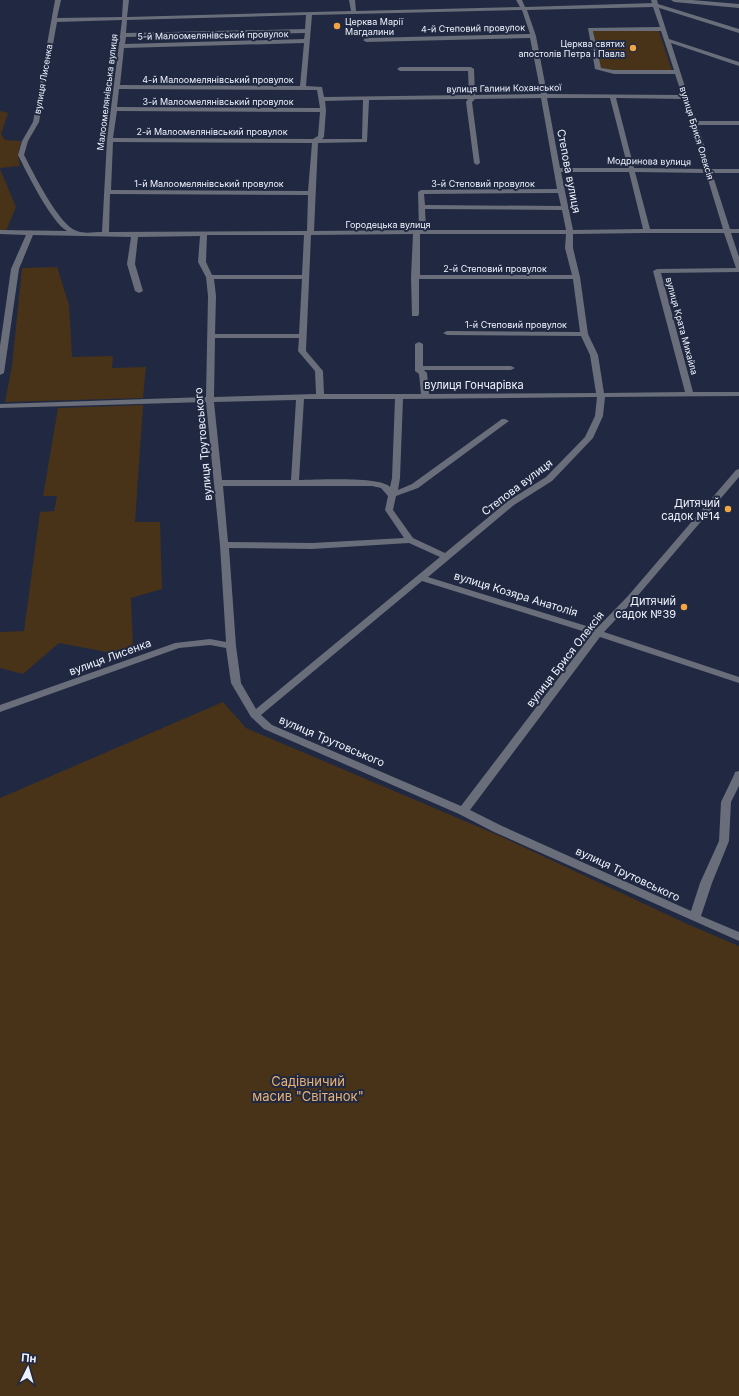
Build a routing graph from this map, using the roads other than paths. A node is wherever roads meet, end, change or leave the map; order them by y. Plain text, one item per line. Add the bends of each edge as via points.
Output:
1 (58, 0) edge
2 (126, 0) edge
3 (352, 0) edge
4 (519, 0) edge
5 (674, 0) edge
6 (655, 2) edge
7 (723, 2) edge
8 (739, 6) edge
9 (523, 9) junction
10 (354, 13) junction
11 (309, 14) junction
12 (124, 18) junction
13 (54, 20) junction
14 (663, 29) junction
15 (307, 31) junction
16 (739, 31) edge
17 (123, 35) junction
18 (533, 36) junction
19 (366, 40) dead end
20 (668, 40) junction
21 (306, 41) junction
22 (122, 46) junction
23 (739, 64) edge
24 (400, 69) dead end
25 (678, 72) junction
26 (116, 88) junction
27 (303, 88) junction
28 (544, 96) junction
29 (613, 97) junction
30 (686, 97) junction
31 (366, 98) junction
32 (472, 98) junction
33 (322, 99) junction
34 (112, 110) junction
35 (323, 110) junction
36 (694, 123) junction
37 (739, 123) edge
38 (110, 140) junction
39 (315, 140) junction
40 (477, 163) dead end
41 (558, 170) junction
42 (632, 170) junction
43 (710, 171) junction
44 (739, 171) edge
45 (561, 191) junction
46 (108, 192) junction
47 (311, 193) junction
48 (422, 207) junction
49 (564, 208) junction
50 (739, 231) edge
51 (0, 232) edge
52 (570, 232) junction
53 (647, 232) junction
54 (726, 232) junction
55 (309, 233) junction
56 (420, 233) junction
57 (34, 234) junction
58 (76, 234) junction
59 (105, 234) junction
60 (204, 234) junction
61 (135, 235) junction
62 (739, 269) edge
63 (210, 277) junction
64 (305, 277) junction
65 (415, 277) junction
66 (576, 277) junction
67 (139, 291) dead end
68 (415, 314) dead end
69 (447, 334) dead end
70 (584, 334) junction
71 (212, 336) junction
72 (303, 336) junction
73 (419, 344) dead end
74 (419, 368) junction
75 (511, 368) dead end
76 (0, 373) edge
77 (690, 394) junction
78 (739, 394) edge
79 (399, 396) junction
80 (425, 396) junction
81 (601, 396) junction
82 (300, 397) junction
83 (320, 397) junction
84 (210, 398) junction
85 (0, 406) edge
86 (505, 421) dead end
87 (739, 472) edge
88 (218, 483) junction
89 (295, 483) junction
90 (392, 495) junction
91 (410, 540) junction
92 (224, 545) junction
93 (447, 557) junction
94 (422, 578) junction
95 (598, 633) junction
96 (231, 646) junction
97 (739, 680) edge
98 (0, 710) edge
99 (255, 715) junction
100 (739, 775) edge
101 (463, 811) junction
102 (695, 918) junction
103 (739, 937) edge

1 - 13 street, вулиця Лисенка
2 - 12 street, Малоомелянівська вулиця
3 - 10 street
4 - 9 street, Степова вулиця
5 - 7 street
6 - 9 street
6 - 14 street, вулиця Брися Олексія
6 - 16 street
7 - 8 street
9 - 10 street
9 - 18 street, Степова вулиця
10 - 11 street
11 - 12 street
11 - 15 street
12 - 13 street
12 - 17 street, Малоомелянівська вулиця
13 - 58 street, вулиця Лисенка via 36,122 25,141 22,155 35,182 64,226
14 - 20 street, вулиця Брися Олексія
14 - 25 street via 590,29 598,69 614,72
15 - 17 street
15 - 21 street
17 - 22 street, Малоомелянівська вулиця
18 - 19 street, 4-й Степовий провулок
18 - 28 street, Степова вулиця
20 - 23 street
20 - 25 street, вулиця Брися Олексія
21 - 22 street, 5-й Малоомелянівський провулок
21 - 27 street
22 - 26 street, Малоомелянівська вулиця
24 - 32 street via 471,69
25 - 30 street, вулиця Брися Олексія
26 - 27 street, 4-й Малоомелянівський провулок
26 - 34 street, Малоомелянівська вулиця
27 - 33 street, 4-й Малоомелянівський провулок via 320,88
28 - 29 street, вулиця Галини Коханської
28 - 32 street, вулиця Галини Коханської
28 - 41 street, Степова вулиця
29 - 30 street, вулиця Галини Коханської
29 - 42 street
30 - 36 street, вулиця Брися Олексія
31 - 32 street, вулиця Галини Коханської
31 - 33 street, вулиця Галини Коханської
31 - 39 street, 2-й Малоомелянівський провулок via 365,141
32 - 40 street via 469,102
33 - 35 street
34 - 35 street, 3-й Малоомелянівський провулок
34 - 38 street, Малоомелянівська вулиця
35 - 39 street via 321,137
36 - 37 street
36 - 43 street, вулиця Брися Олексія
38 - 39 street, 2-й Малоомелянівський провулок
38 - 46 street, Малоомелянівська вулиця
39 - 47 street
41 - 42 street, Модринова вулиця
41 - 45 street, Степова вулиця
42 - 43 street, Модринова вулиця
42 - 53 street
43 - 44 street, Модринова вулиця
43 - 54 street, вулиця Брися Олексія
45 - 48 street, 3-й Степовий провулок via 421,192
45 - 49 street, Степова вулиця
46 - 47 street, 1-й Малоомелянівський провулок
46 - 59 street, Малоомелянівська вулиця
47 - 55 street
48 - 49 street
48 - 56 street, 3-й Степовий провулок
49 - 52 street, Степова вулиця
50 - 54 street, Городецька вулиця
51 - 57 street, Городецька вулиця
52 - 53 street, Городецька вулиця
52 - 56 street, Городецька вулиця
52 - 66 street, Степова вулиця via 569,248
53 - 54 street, Городецька вулиця
54 - 62 street, вулиця Брися Олексія
55 - 56 street, Городецька вулиця
55 - 60 street, Городецька вулиця
55 - 64 street
56 - 65 street, 3-й Степовий провулок
57 - 58 street, Городецька вулиця
57 - 76 street via 15,269
58 - 59 street, Городецька вулиця
59 - 61 street, Городецька вулиця
60 - 61 street, Городецька вулиця
60 - 63 street, вулиця Трутовського via 202,262
61 - 67 street via 131,264
62 - 77 street, вулиця Крата Михайла via 658,271
63 - 64 street
63 - 71 street, вулиця Трутовського
64 - 72 street
65 - 66 street, 2-й Степовий провулок
65 - 68 street, 3-й Степовий провулок
66 - 70 street, Степова вулиця
69 - 70 street, 1-й Степовий провулок
70 - 81 street, Степова вулиця via 594,354
71 - 72 street
71 - 84 street, вулиця Трутовського
72 - 83 street via 302,351 319,371
73 - 74 street
74 - 75 street
74 - 80 street via 423,373
77 - 78 street, вулиця Гончарівка
77 - 81 street, вулиця Гончарівка
79 - 80 street, вулиця Гончарівка
79 - 83 street, вулиця Гончарівка
79 - 90 street via 396,478
80 - 81 street, вулиця Гончарівка
81 - 93 street, Степова вулиця via 599,416 589,438 571,458 549,479 511,503
82 - 83 street, вулиця Гончарівка
82 - 84 street, вулиця Гончарівка
82 - 89 street
84 - 85 street
84 - 88 street, вулиця Трутовського
86 - 90 street via 415,486
87 - 95 street, вулиця Брися Олексія
88 - 89 street
88 - 92 street, вулиця Трутовського
89 - 90 street via 372,483 384,486
90 - 91 street via 389,510
91 - 92 street via 312,546
91 - 93 street
92 - 96 street, вулиця Трутовського
93 - 94 street, Степова вулиця
94 - 95 street, вулиця Козяра Анатолія
94 - 99 street, Степова вулиця
95 - 97 street, вулиця Козяра Анатолія
95 - 101 street, вулиця Брися Олексія
96 - 98 street, вулиця Лисенка via 210,642 178,645
96 - 99 street, вулиця Трутовського via 236,683
99 - 101 street, вулиця Трутовського via 268,727
100 - 102 street via 726,802 724,841 706,883
101 - 102 street, вулиця Трутовського
102 - 103 street, вулиця Трутовського

